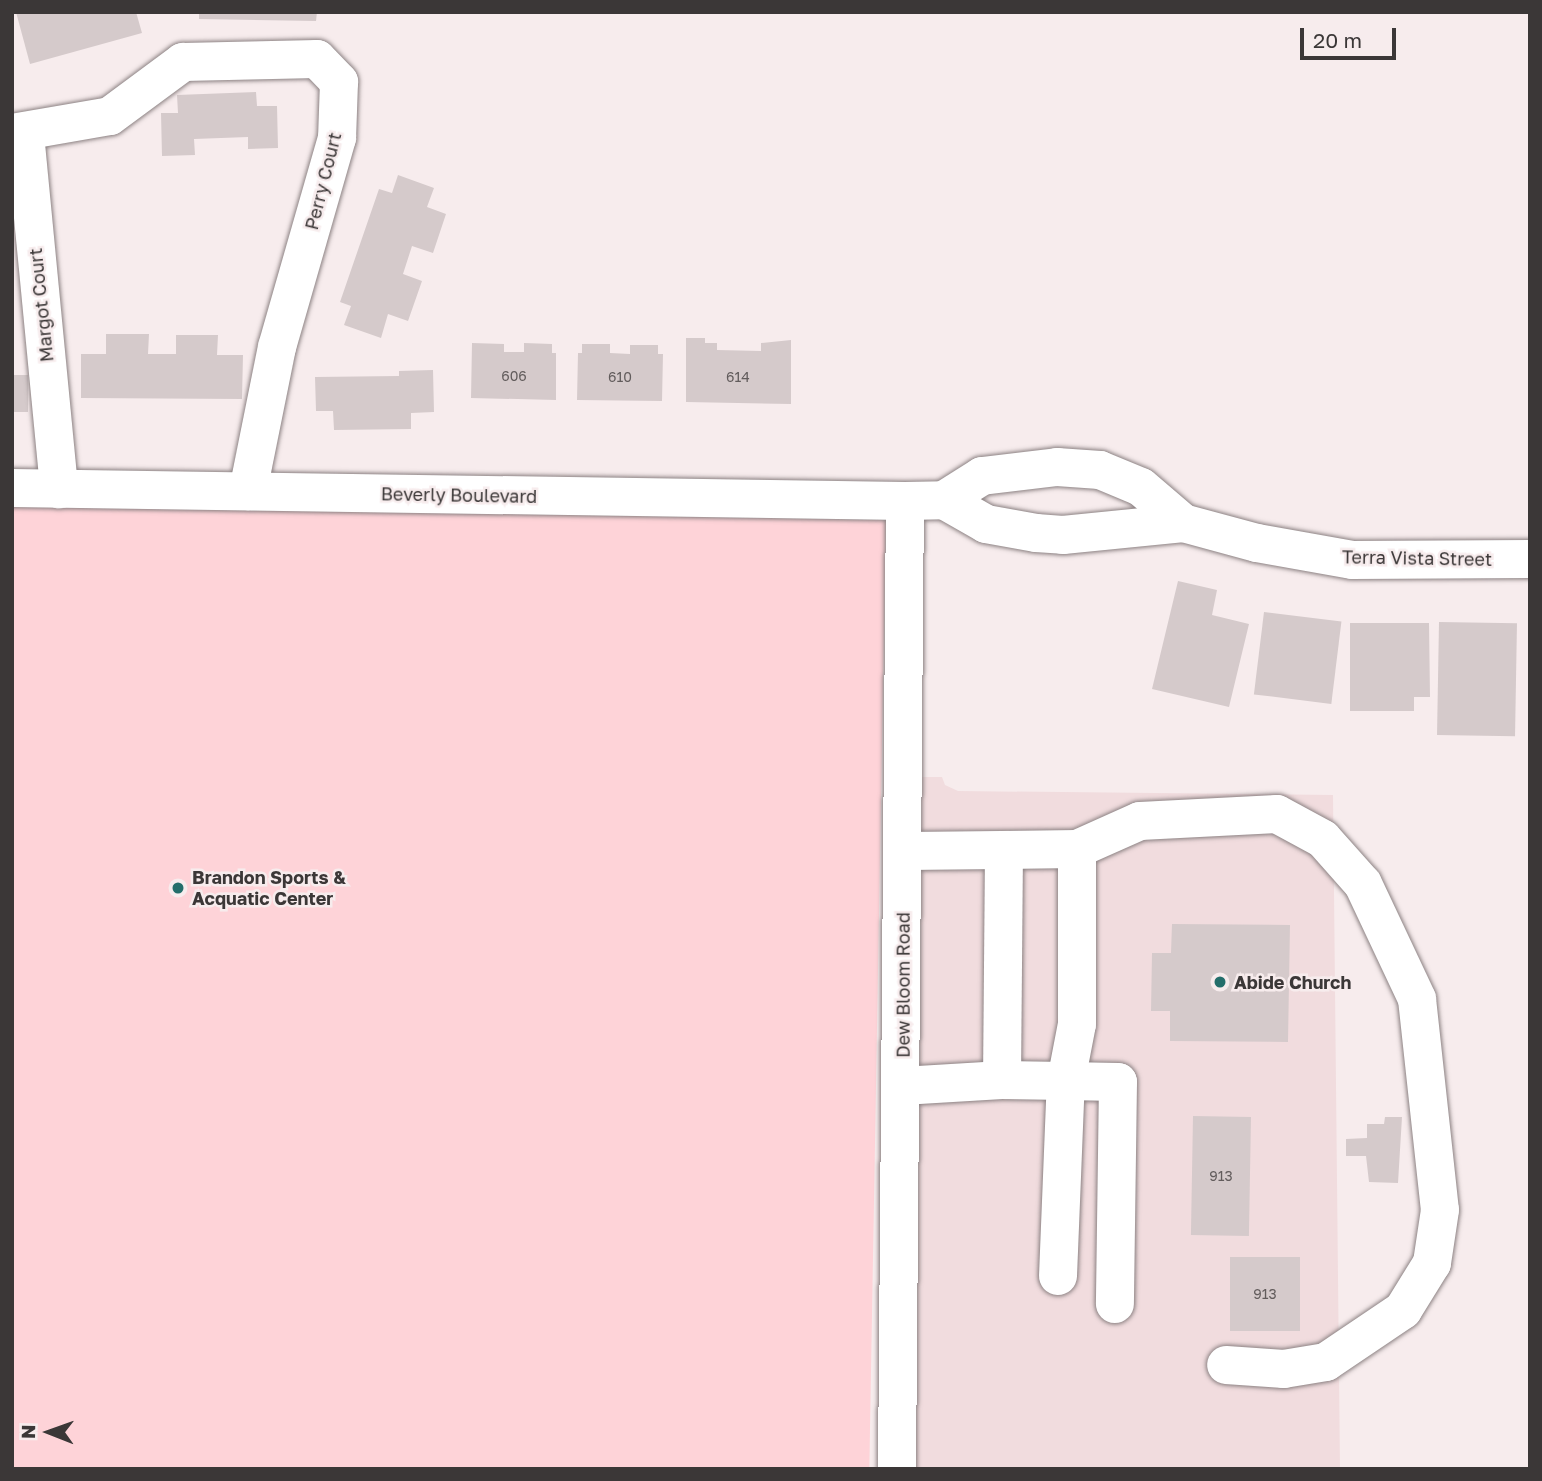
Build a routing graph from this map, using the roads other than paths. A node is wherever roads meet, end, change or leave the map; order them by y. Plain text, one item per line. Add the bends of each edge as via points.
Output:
1 (18, 134) edge
2 (12, 488) edge
3 (59, 489) junction
4 (248, 491) junction
5 (944, 500) junction
6 (905, 501) junction
7 (1183, 523) junction
8 (1530, 559) edge
9 (1077, 849) junction
10 (1004, 850) junction
11 (904, 851) junction
12 (1002, 1080) junction
13 (1066, 1081) junction
14 (902, 1086) junction
15 (1058, 1276) dead end
16 (1115, 1304) dead end
17 (1226, 1365) dead end
18 (897, 1469) edge

1 - 3 street, Margot Court
1 - 4 street, Perry Court via 110,117 183,62 317,59 339,82 337,138 277,347
2 - 3 street, Beverly Boulevard
3 - 4 street, Beverly Boulevard
4 - 6 street, Beverly Boulevard
5 - 6 street
5 - 7 street, Terra Vista Street via 986,524 1036,533 1063,535
5 - 7 street, Terra Vista Street via 982,476 1036,468 1100,470 1141,487
6 - 11 street, Dew Bloom Road
7 - 8 street, Terra Vista Street via 1256,543 1352,560
9 - 10 street
9 - 13 street via 1077,1024
9 - 17 street via 1140,821 1277,814 1323,839 1363,884 1417,999 1440,1210 1432,1263 1403,1310 1326,1362 1283,1369
10 - 11 street
10 - 12 street
11 - 14 street, Dew Bloom Road
12 - 13 street
12 - 14 street
13 - 15 street
13 - 16 street via 1118,1082
14 - 18 street, Dew Bloom Road

